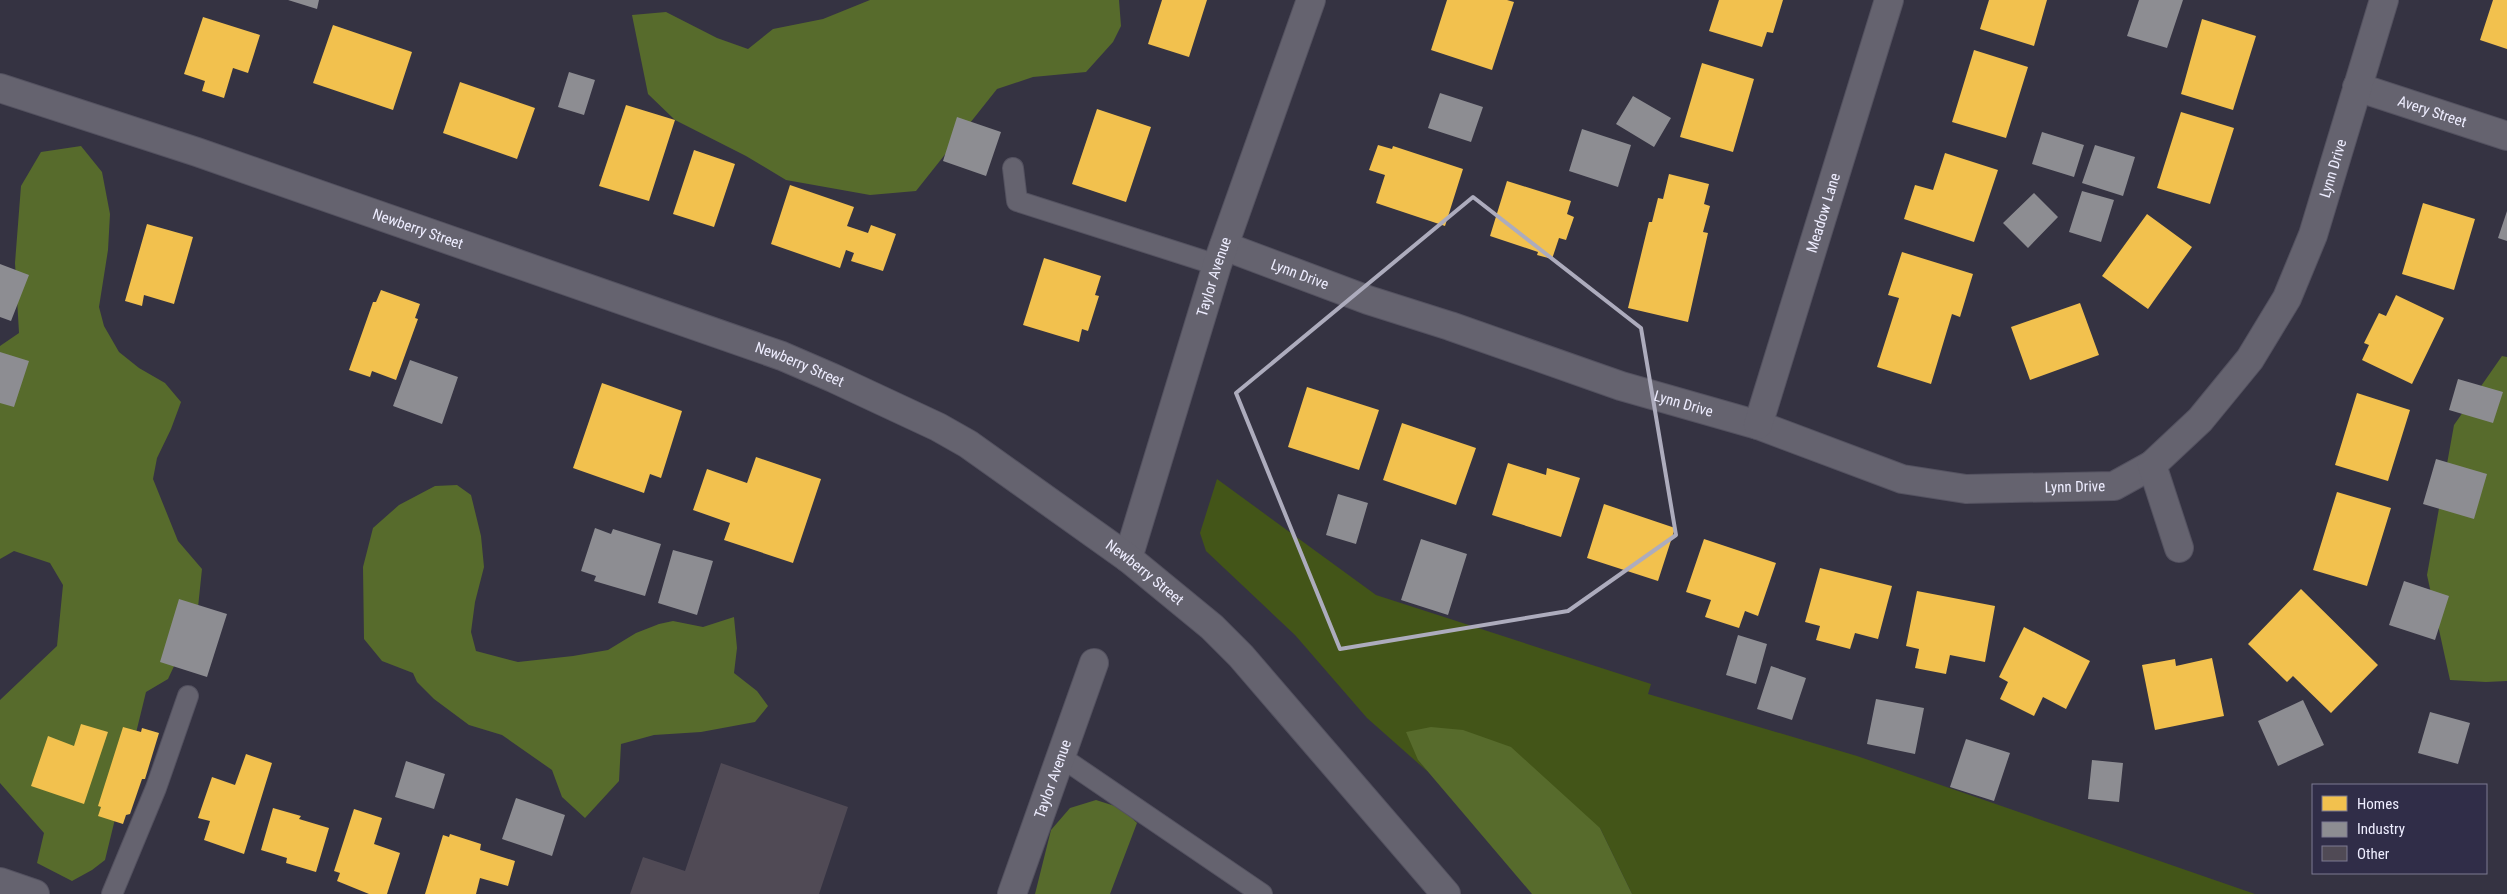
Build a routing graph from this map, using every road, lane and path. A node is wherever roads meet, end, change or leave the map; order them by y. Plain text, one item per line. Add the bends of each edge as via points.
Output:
1 (1311, 0) edge
2 (1889, 0) edge
3 (2384, 0) edge
4 (2356, 87) junction
5 (0, 88) edge
6 (2507, 136) edge
7 (1013, 168) dead end
8 (1220, 255) junction
9 (1758, 425) junction
10 (2152, 465) junction
11 (2179, 548) dead end
12 (1128, 558) junction
13 (1094, 663) dead end
14 (188, 696) dead end
15 (1061, 757) junction
16 (0, 882) edge
17 (35, 894) edge
18 (112, 894) edge
19 (1012, 894) edge
20 (1262, 894) edge
21 (1446, 894) edge

1 - 8 street, Taylor Avenue
2 - 9 street, Meadow Lane
3 - 4 street, Lynn Drive
4 - 6 street, Avery Street
4 - 10 street, Lynn Drive via 2313,235 2287,298 2250,359 2200,420
5 - 12 street, Newberry Street via 197,152 782,356 938,426
7 - 8 lane via 1017,201
8 - 9 street, Lynn Drive via 1450,326 1621,386
8 - 12 street, Taylor Avenue
9 - 10 street, Lynn Drive via 1902,479 1966,489 2114,486
10 - 11 street
12 - 21 street, Newberry Street via 1212,627 1241,656
13 - 15 street, Taylor Avenue
14 - 18 lane via 156,788
15 - 19 street, Taylor Avenue
15 - 20 lane
16 - 17 street

